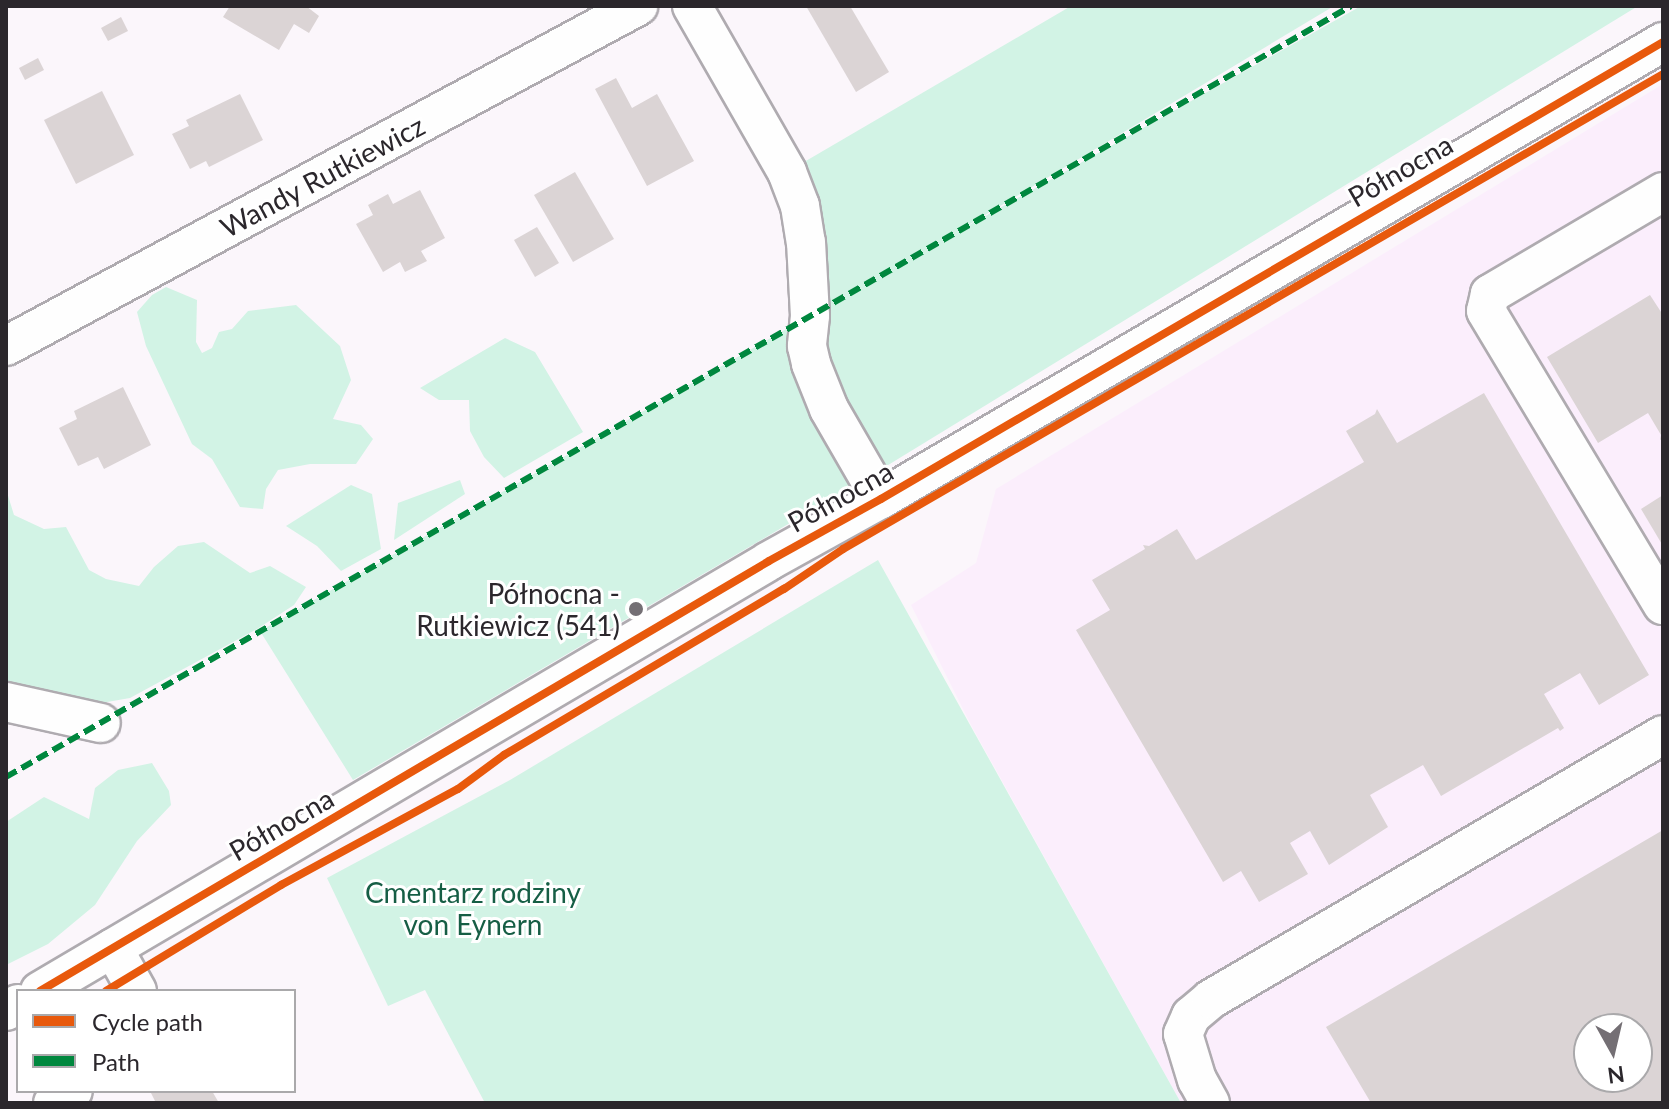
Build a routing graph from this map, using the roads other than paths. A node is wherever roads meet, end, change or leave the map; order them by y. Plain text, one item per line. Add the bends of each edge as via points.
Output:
1 (638, 6) edge
2 (692, 6) edge
3 (1663, 42) edge
4 (1663, 192) edge
5 (6, 346) edge
6 (881, 499) junction
7 (1663, 605) edge
8 (6, 702) edge
9 (101, 723) dead end
10 (1663, 735) edge
11 (113, 948) junction
12 (43, 989) edge
13 (136, 989) edge
14 (1210, 1103) edge

1 - 5 street, Wandy Rutkiewicz
2 - 6 street via 787,172 806,242 807,346 820,388
3 - 6 street, Północna
4 - 7 street via 1490,294 1486,311
6 - 11 street, Północna
8 - 9 street
10 - 14 street via 1211,999 1191,1016 1183,1034
11 - 12 street, Północna
11 - 13 street

